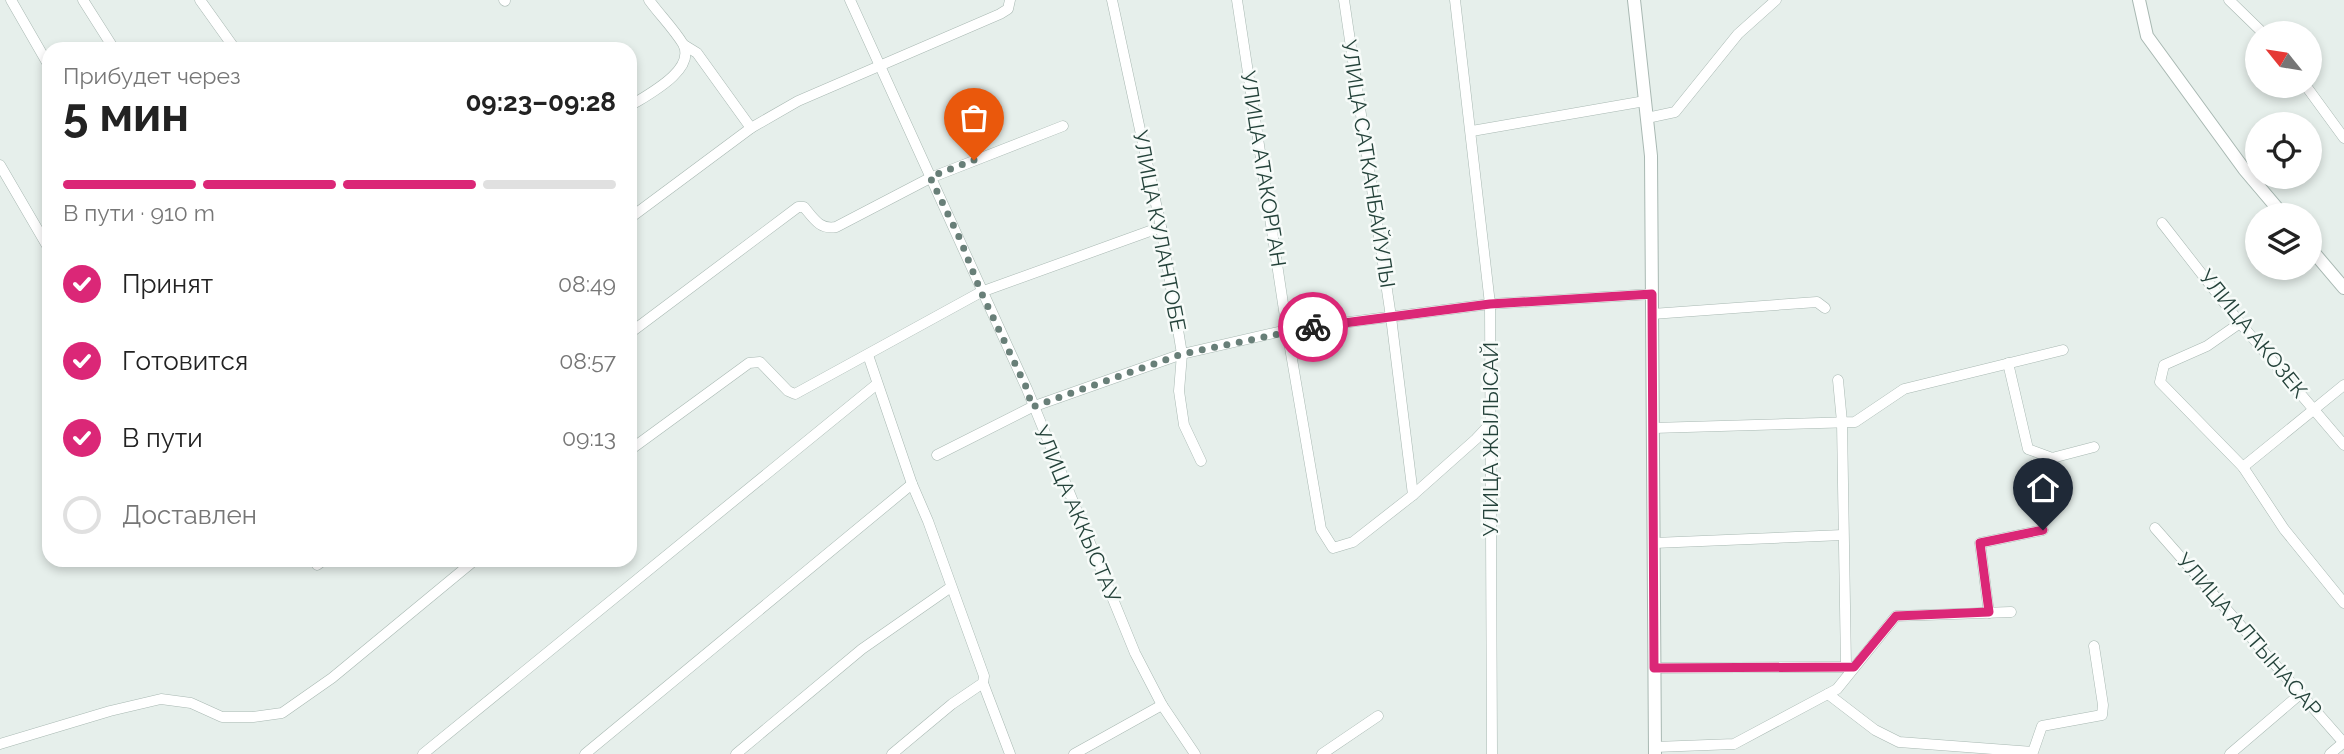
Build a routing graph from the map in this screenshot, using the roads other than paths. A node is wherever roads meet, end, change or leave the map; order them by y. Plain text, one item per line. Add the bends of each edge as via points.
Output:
1 (11, 0) edge
2 (83, 0) edge
3 (200, 0) edge
4 (649, 0) edge
5 (850, 0) edge
6 (1010, 0) edge
7 (1112, 0) edge
8 (1237, 0) edge
9 (1344, 0) edge
10 (1455, 0) edge
11 (1634, 0) edge
12 (1776, 0) edge
13 (2139, 0) edge
14 (2229, 0) edge
15 (2251, 21) edge
16 (110, 42) edge
17 (230, 42) edge
18 (684, 45) junction
19 (42, 54) edge
20 (882, 67) junction
21 (2315, 98) edge
22 (637, 101) edge
23 (1645, 101) junction
24 (1647, 118) junction
25 (1063, 126) dead end
26 (751, 128) junction
27 (1472, 131) junction
28 (2344, 138) edge
29 (0, 165) edge
30 (930, 177) junction
31 (2273, 203) edge
32 (637, 213) edge
33 (2162, 223) dead end
34 (1161, 228) junction
35 (42, 237) edge
36 (2322, 262) edge
37 (2344, 288) edge
38 (981, 292) junction
39 (1652, 294) junction
40 (1490, 304) junction
41 (1825, 308) dead end
42 (1652, 314) junction
43 (1391, 317) junction
44 (2240, 323) junction
45 (637, 327) edge
46 (1287, 330) junction
47 (2063, 350) dead end
48 (1182, 354) junction
49 (868, 355) junction
50 (2008, 363) junction
51 (1838, 380) dead end
52 (877, 384) junction
53 (2344, 385) edge
54 (1032, 407) junction
55 (2315, 410) junction
56 (1842, 422) junction
57 (1491, 423) junction
58 (1653, 428) junction
59 (637, 445) edge
60 (2344, 445) edge
61 (2094, 447) dead end
62 (937, 455) dead end
63 (1201, 461) dead end
64 (2243, 467) junction
65 (912, 484) junction
66 (1413, 495) junction
67 (2154, 528) dead end
68 (2043, 530) dead end
69 (1843, 535) junction
70 (1654, 543) junction
71 (467, 567) edge
72 (951, 587) junction
73 (2344, 603) edge
74 (1989, 612) junction
75 (2011, 612) dead end
76 (2094, 646) dead end
77 (1850, 667) junction
78 (1654, 668) junction
79 (983, 683) junction
80 (1828, 694) junction
81 (2299, 695) junction
82 (1162, 705) junction
83 (1378, 716) dead end
84 (2344, 743) edge
85 (0, 744) edge
86 (1655, 750) edge
87 (2334, 753) edge
88 (423, 754) edge
89 (585, 754) edge
90 (736, 754) edge
91 (892, 754) edge
92 (1010, 754) edge
93 (1074, 754) edge
94 (1195, 754) edge
95 (1322, 754) edge
96 (1492, 754) edge
97 (2230, 754) edge

1 - 19 street
2 - 16 street
3 - 17 street
4 - 18 street
5 - 20 street, УЛИЦА АККЫСТАУ
6 - 20 street via 1009,9 1000,14
7 - 34 street, УЛИЦА КУЛАНТОБЕ
8 - 46 street, УЛИЦА АТАКОРГАН
9 - 43 street, УЛИЦА САТКАНБАЙУЛЫ
10 - 27 street, УЛИЦА ЖЫЛЫСАЙ
11 - 23 street
12 - 24 street via 1738,34 1675,112
13 - 31 street via 2147,36
14 - 15 street
18 - 22 street via 682,67
18 - 26 street via 697,53
20 - 26 street via 837,83
20 - 30 street, УЛИЦА АККЫСТАУ
21 - 28 street
23 - 24 street
23 - 27 street
24 - 39 street
25 - 30 street
26 - 32 street
27 - 40 street, УЛИЦА ЖЫЛЫСАЙ
29 - 35 street
30 - 38 street, УЛИЦА АККЫСТАУ
30 - 45 street via 836,227 819,225 804,207 798,207
33 - 44 street, УЛИЦА АКОЗЕК
34 - 38 street
34 - 48 street, УЛИЦА КУЛАНТОБЕ
36 - 37 street
38 - 49 street
38 - 54 street, УЛИЦА АККЫСТАУ
39 - 40 street
39 - 42 street
40 - 43 street
40 - 57 street, УЛИЦА ЖЫЛЫСАЙ
41 - 42 street via 1817,302
42 - 58 street
43 - 46 street
43 - 66 street, УЛИЦА САТКАНБАЙУЛЫ
44 - 55 street, УЛИЦА АКОЗЕК
44 - 64 street via 2207,346 2164,365 2160,382
46 - 48 street
46 - 66 street, УЛИЦА АТАКОРГАН via 1321,529 1333,548 1353,542
47 - 50 street
48 - 54 street
48 - 63 street, УЛИЦА КУЛАНТОБЕ via 1179,391 1184,425
49 - 52 street
49 - 59 street via 795,394 761,362 749,363
50 - 56 street via 1904,388 1855,422
50 - 61 street via 2028,449 2052,458
51 - 56 street
52 - 65 street
52 - 88 street
53 - 55 street
54 - 62 street
54 - 82 street, УЛИЦА АККЫСТАУ via 1135,653
55 - 60 street, УЛИЦА АКОЗЕК
55 - 64 street
56 - 58 street
56 - 69 street
57 - 66 street, УЛИЦА АТАКОРГАН
57 - 96 street, УЛИЦА ЖЫЛЫСАЙ
58 - 70 street
64 - 73 street via 2284,529
65 - 72 street
65 - 89 street
67 - 81 street, УЛИЦА АЛТЫНАСАР
68 - 74 street via 1980,543
69 - 70 street
69 - 77 street
70 - 78 street
71 - 85 street via 332,678 282,713 222,717 191,703 161,699
72 - 79 street
72 - 90 street via 862,649
74 - 75 street
74 - 77 street via 1896,616
76 - 80 street via 2102,715 2042,726 2033,752 1899,742 1875,730
77 - 78 street
77 - 80 street via 1837,689
78 - 86 street
79 - 91 street
79 - 92 street
80 - 86 street via 1734,744
81 - 84 street, УЛИЦА АЛТЫНАСАР
81 - 97 street
82 - 93 street
82 - 94 street, УЛИЦА АККЫСТАУ
83 - 95 street
84 - 87 street

